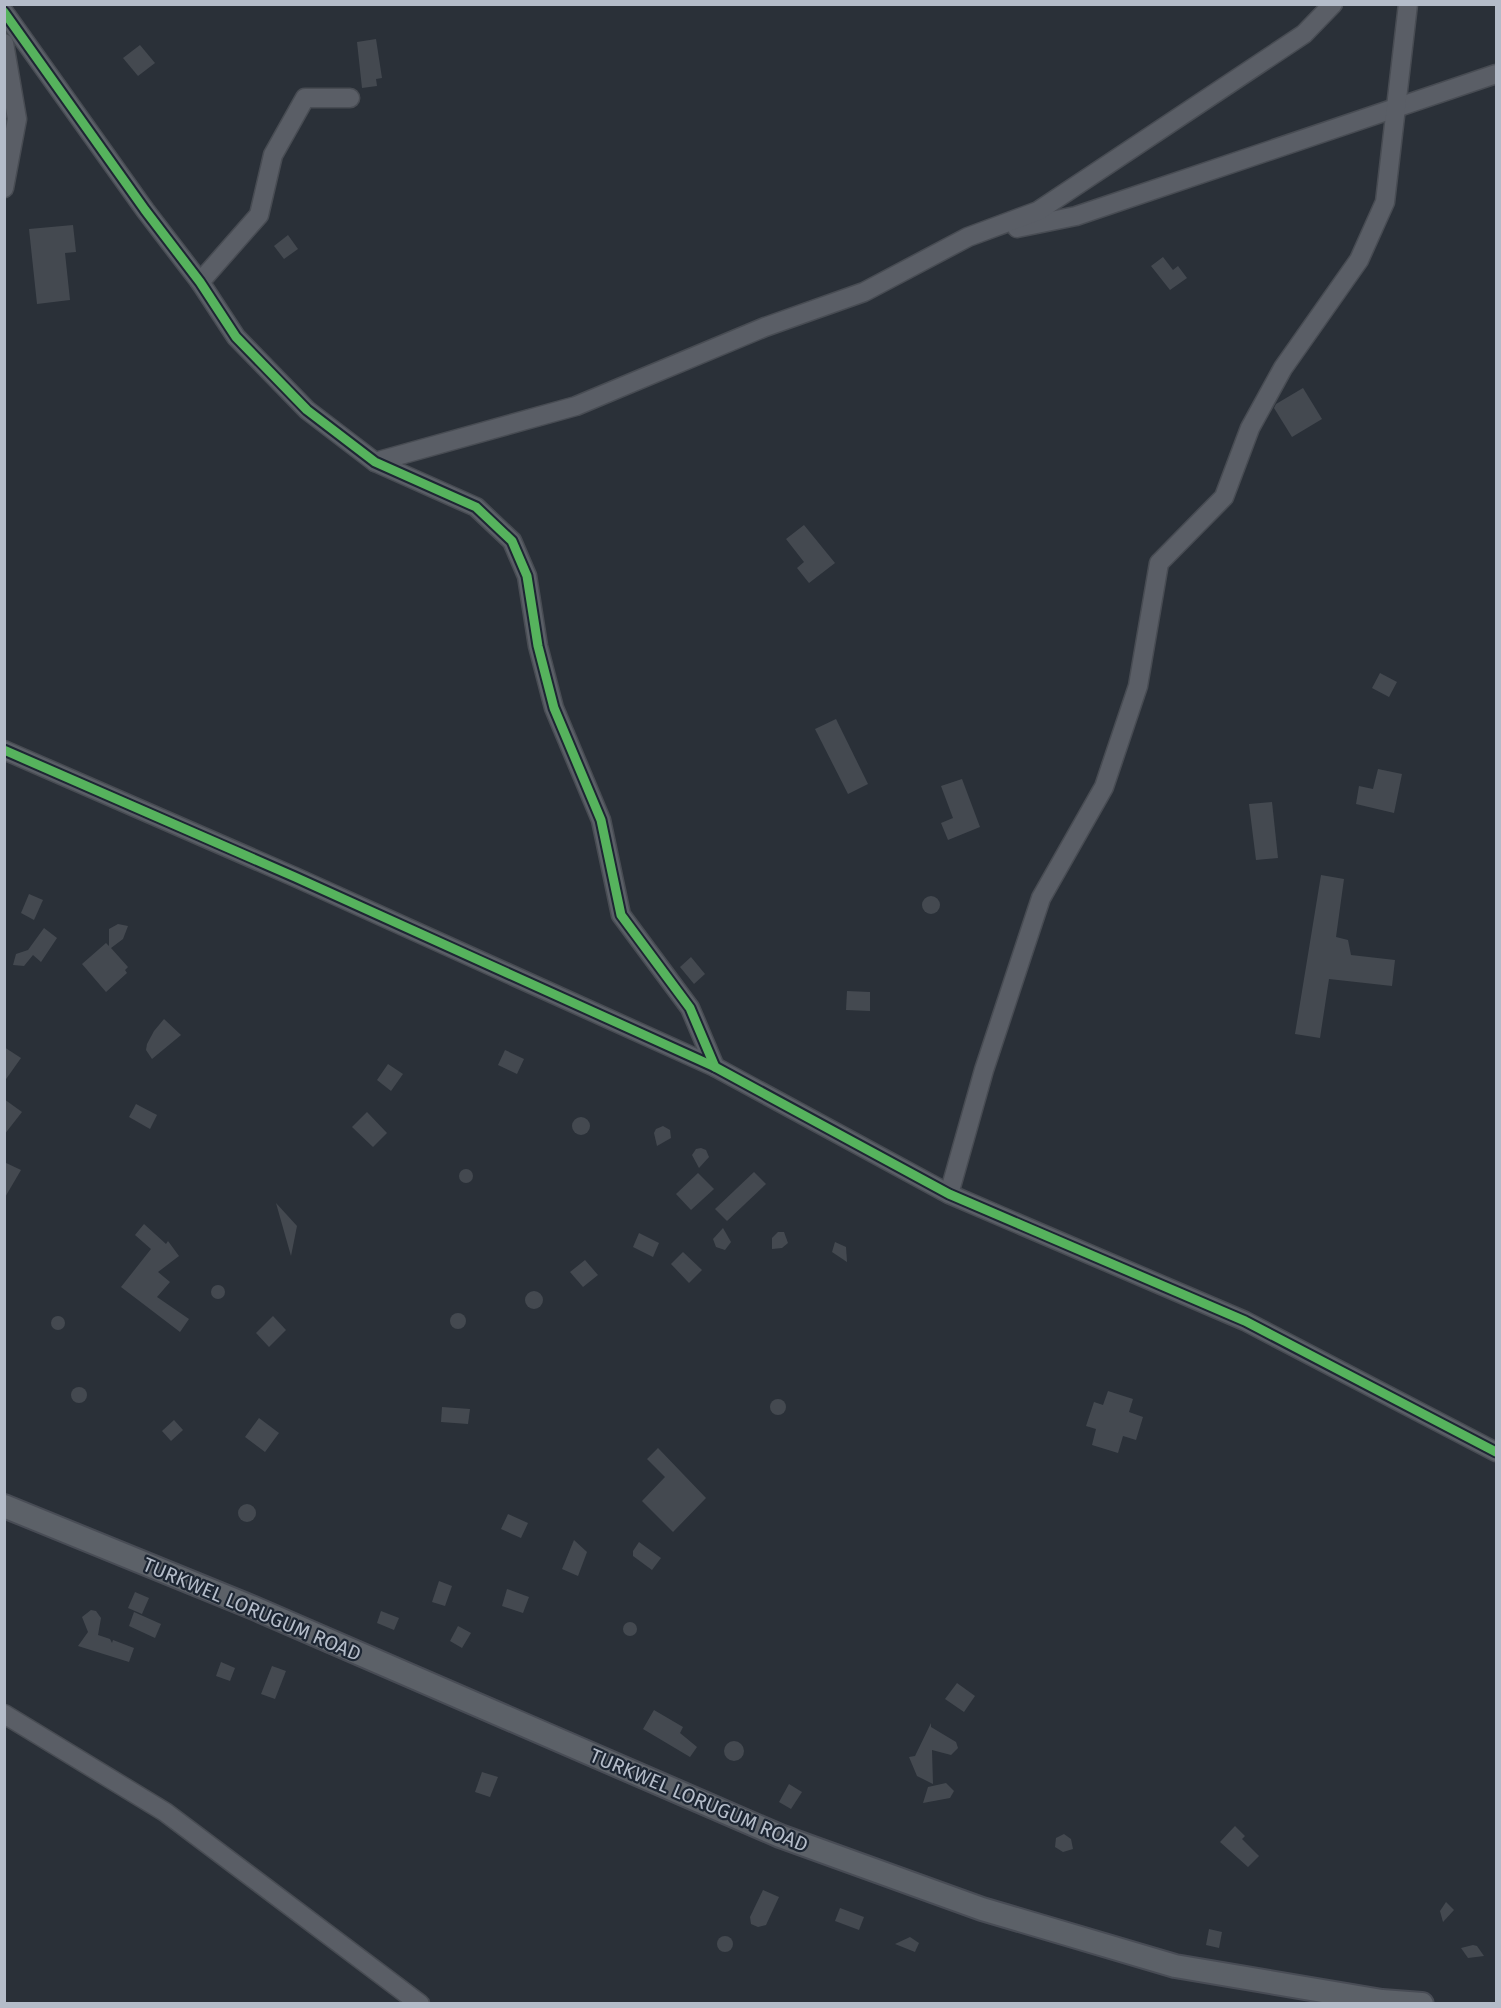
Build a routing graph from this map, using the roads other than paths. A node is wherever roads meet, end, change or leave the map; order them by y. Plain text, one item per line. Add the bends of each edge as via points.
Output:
1 (1333, 4) edge
2 (1408, 4) edge
3 (4, 12) edge
4 (4, 43) edge
5 (1497, 74) edge
6 (350, 98) dead end
7 (1395, 110) junction
8 (4, 188) edge
9 (968, 237) junction
10 (200, 282) junction
11 (375, 462) junction
12 (4, 750) edge
13 (715, 1067) junction
14 (949, 1194) junction
15 (1497, 1452) edge
16 (4, 1506) edge
17 (4, 1714) edge
18 (420, 2004) edge
19 (1422, 2004) edge

1 - 9 street via 1304,34 1038,211
2 - 7 street
3 - 10 street
4 - 8 street via 17,119
5 - 7 street
6 - 10 street via 304,98 273,154 259,215
7 - 9 street via 1076,216
7 - 14 street via 1385,202 1359,260 1283,368 1250,428 1224,497 1159,564 1138,686 1104,787 1041,898 984,1070
9 - 11 street via 864,292 765,327 576,406
10 - 11 street via 236,336 299,402
11 - 13 street via 476,507 512,541 527,576 538,646 554,708 601,819 621,915 690,1008
12 - 13 street via 295,876
13 - 14 street
14 - 15 street via 1245,1321
16 - 19 main road, TURKWEL LORUGUM ROAD via 254,1608 780,1836 982,1909 1175,1966 1382,2001
17 - 18 street via 165,1812

